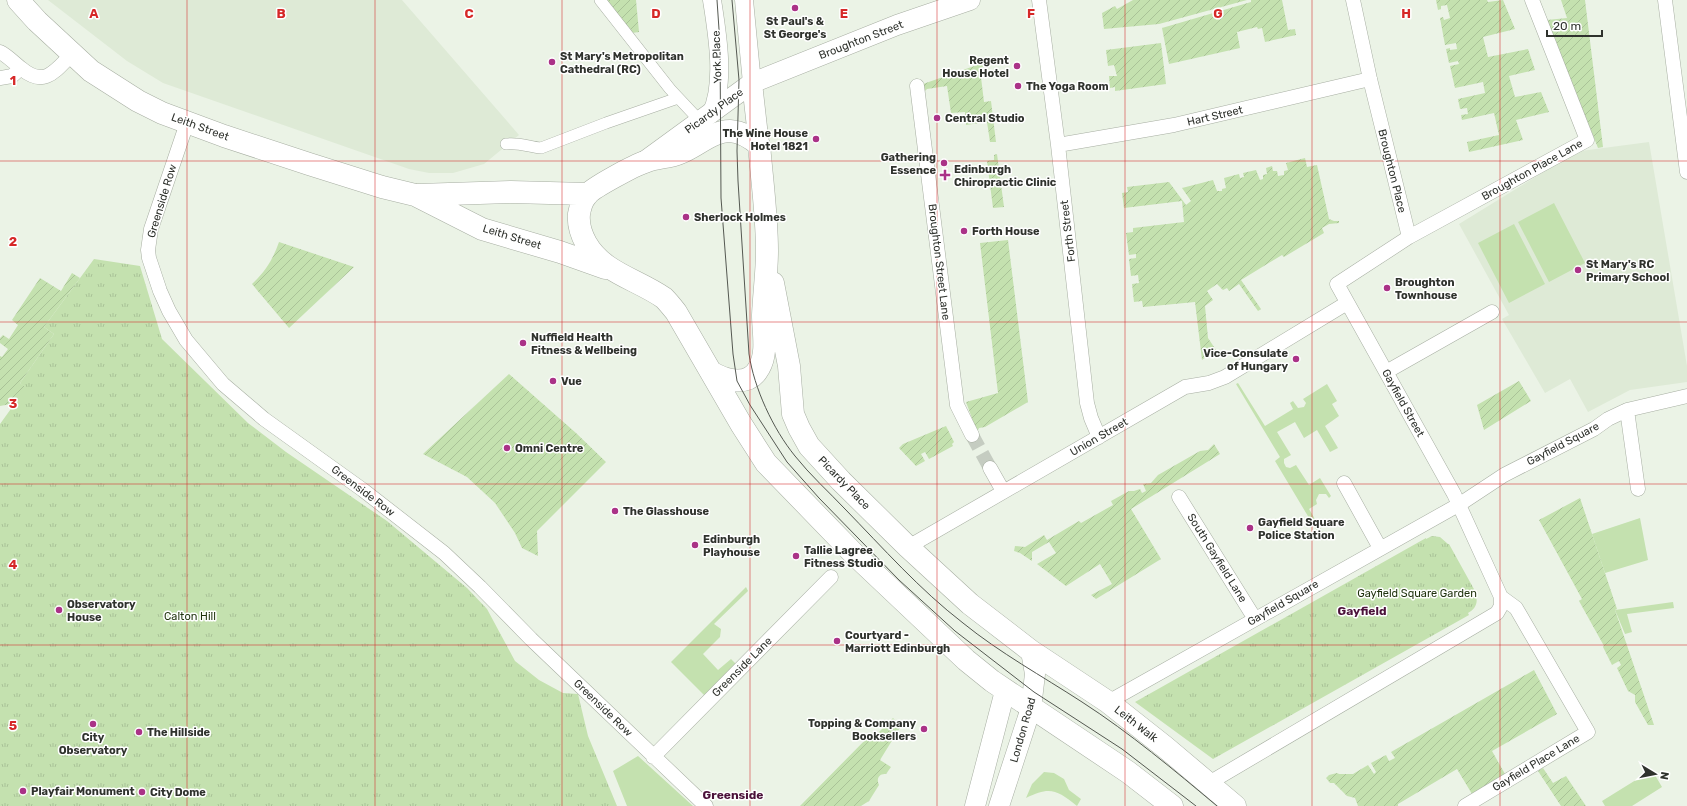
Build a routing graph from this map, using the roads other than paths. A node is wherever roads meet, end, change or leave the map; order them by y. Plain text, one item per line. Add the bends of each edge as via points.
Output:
1 (18, 0) edge
2 (600, 0) edge
3 (712, 0) edge
4 (744, 0) edge
5 (1039, 0) edge
6 (1353, 0) edge
7 (1532, 0) edge
8 (1665, 0) edge
9 (957, 2) edge
10 (0, 52) edge
11 (72, 54) junction
12 (21, 68) junction
13 (0, 78) edge
14 (1370, 79) junction
15 (752, 83) junction
16 (916, 86) dead end
17 (678, 98) junction
18 (706, 117) junction
19 (187, 123) junction
20 (506, 144) dead end
21 (759, 145) junction
22 (1058, 145) junction
23 (645, 162) junction
24 (1687, 172) edge
25 (587, 194) junction
26 (415, 195) junction
27 (1409, 237) junction
28 (767, 251) junction
29 (613, 271) junction
30 (1347, 303) junction
31 (1492, 312) dead end
32 (711, 372) junction
33 (1386, 372) junction
34 (1687, 396) edge
35 (1627, 410) junction
36 (972, 435) tunnel mouth
37 (1099, 437) junction
38 (990, 468) tunnel mouth
39 (1344, 483) dead end
40 (1638, 489) dead end
41 (1003, 491) junction
42 (1179, 497) dead end
43 (1460, 504) junction
44 (908, 547) junction
45 (1380, 548) junction
46 (831, 577) dead end
47 (1501, 597) junction
48 (1255, 619) junction
49 (1030, 651) junction
50 (1005, 691) junction
51 (1108, 702) junction
52 (1031, 708) junction
53 (653, 757) junction
54 (1209, 783) junction
55 (706, 806) edge
56 (974, 806) edge
57 (999, 806) edge
58 (1172, 806) edge
59 (1235, 806) edge
60 (1465, 806) edge

1 - 11 main road, Leith Street
2 - 17 street
3 - 18 street, York Place via 718,44 718,91 715,106
4 - 15 street
5 - 22 street, Forth Street
6 - 14 street, Broughton Place
7 - 27 street, Broughton Place Lane via 1588,140
8 - 24 street
9 - 15 main road, Broughton Street
10 - 12 street
11 - 12 street via 46,77 28,74
11 - 19 main road, Leith Street via 91,71 138,102
12 - 13 street via 12,76
14 - 22 street, Hart Street via 1174,125
14 - 27 street, Broughton Place
15 - 18 main road, Picardy Place
15 - 21 main road, Picardy Place
16 - 36 street, Broughton Street Lane via 957,405
17 - 18 street
17 - 20 street via 541,148 517,142
18 - 23 main road, Picardy Place
19 - 26 main road, Leith Street via 309,164
19 - 53 street, Greenside Row via 151,229 148,250 160,291 186,340 224,384 264,419 363,490 444,553
21 - 23 main road, Picardy Place via 747,135 728,131 680,153
21 - 28 main road, Picardy Place
22 - 37 street, Forth Street via 1087,403
23 - 25 main road, Picardy Place
25 - 26 main road, Leith Street via 506,192
25 - 29 main road via 579,213 582,236 594,256
26 - 29 main road, Leith Street via 482,229
27 - 30 street via 1337,284
28 - 32 main road, Picardy Place via 763,360 758,370 746,380 722,379
28 - 44 main road, Picardy Place via 789,366 793,414 799,428 809,446 840,481
29 - 32 main road via 665,299 676,312
30 - 33 street, Gayfield Street
30 - 37 street, Union Street via 1225,377 1185,387
31 - 33 street
32 - 50 main road via 740,424 766,462 912,610 966,660
33 - 43 street, Gayfield Street
34 - 35 street, Gayfield Square
35 - 40 street
35 - 43 street, Gayfield Square via 1504,475
37 - 41 street, Union Street
38 - 41 street
39 - 45 street
41 - 44 street, Union Street
42 - 48 street, South Gayfield Lane
43 - 45 street, Gayfield Square
43 - 47 street
44 - 49 main road, Picardy Place via 970,604
45 - 48 street, Gayfield Square
46 - 53 street, Greenside Lane
47 - 54 street via 1497,613
47 - 60 street, Gayfield Place Lane via 1516,608 1588,732
48 - 51 street, Gayfield Square
49 - 51 main road, Leith Walk
49 - 52 main road, London Road via 1035,674
50 - 52 main road
50 - 56 main road
51 - 54 main road, Leith Walk
52 - 57 main road, London Road
52 - 58 main road via 1128,772
53 - 55 street, Greenside Row
54 - 59 main road, Leith Walk

